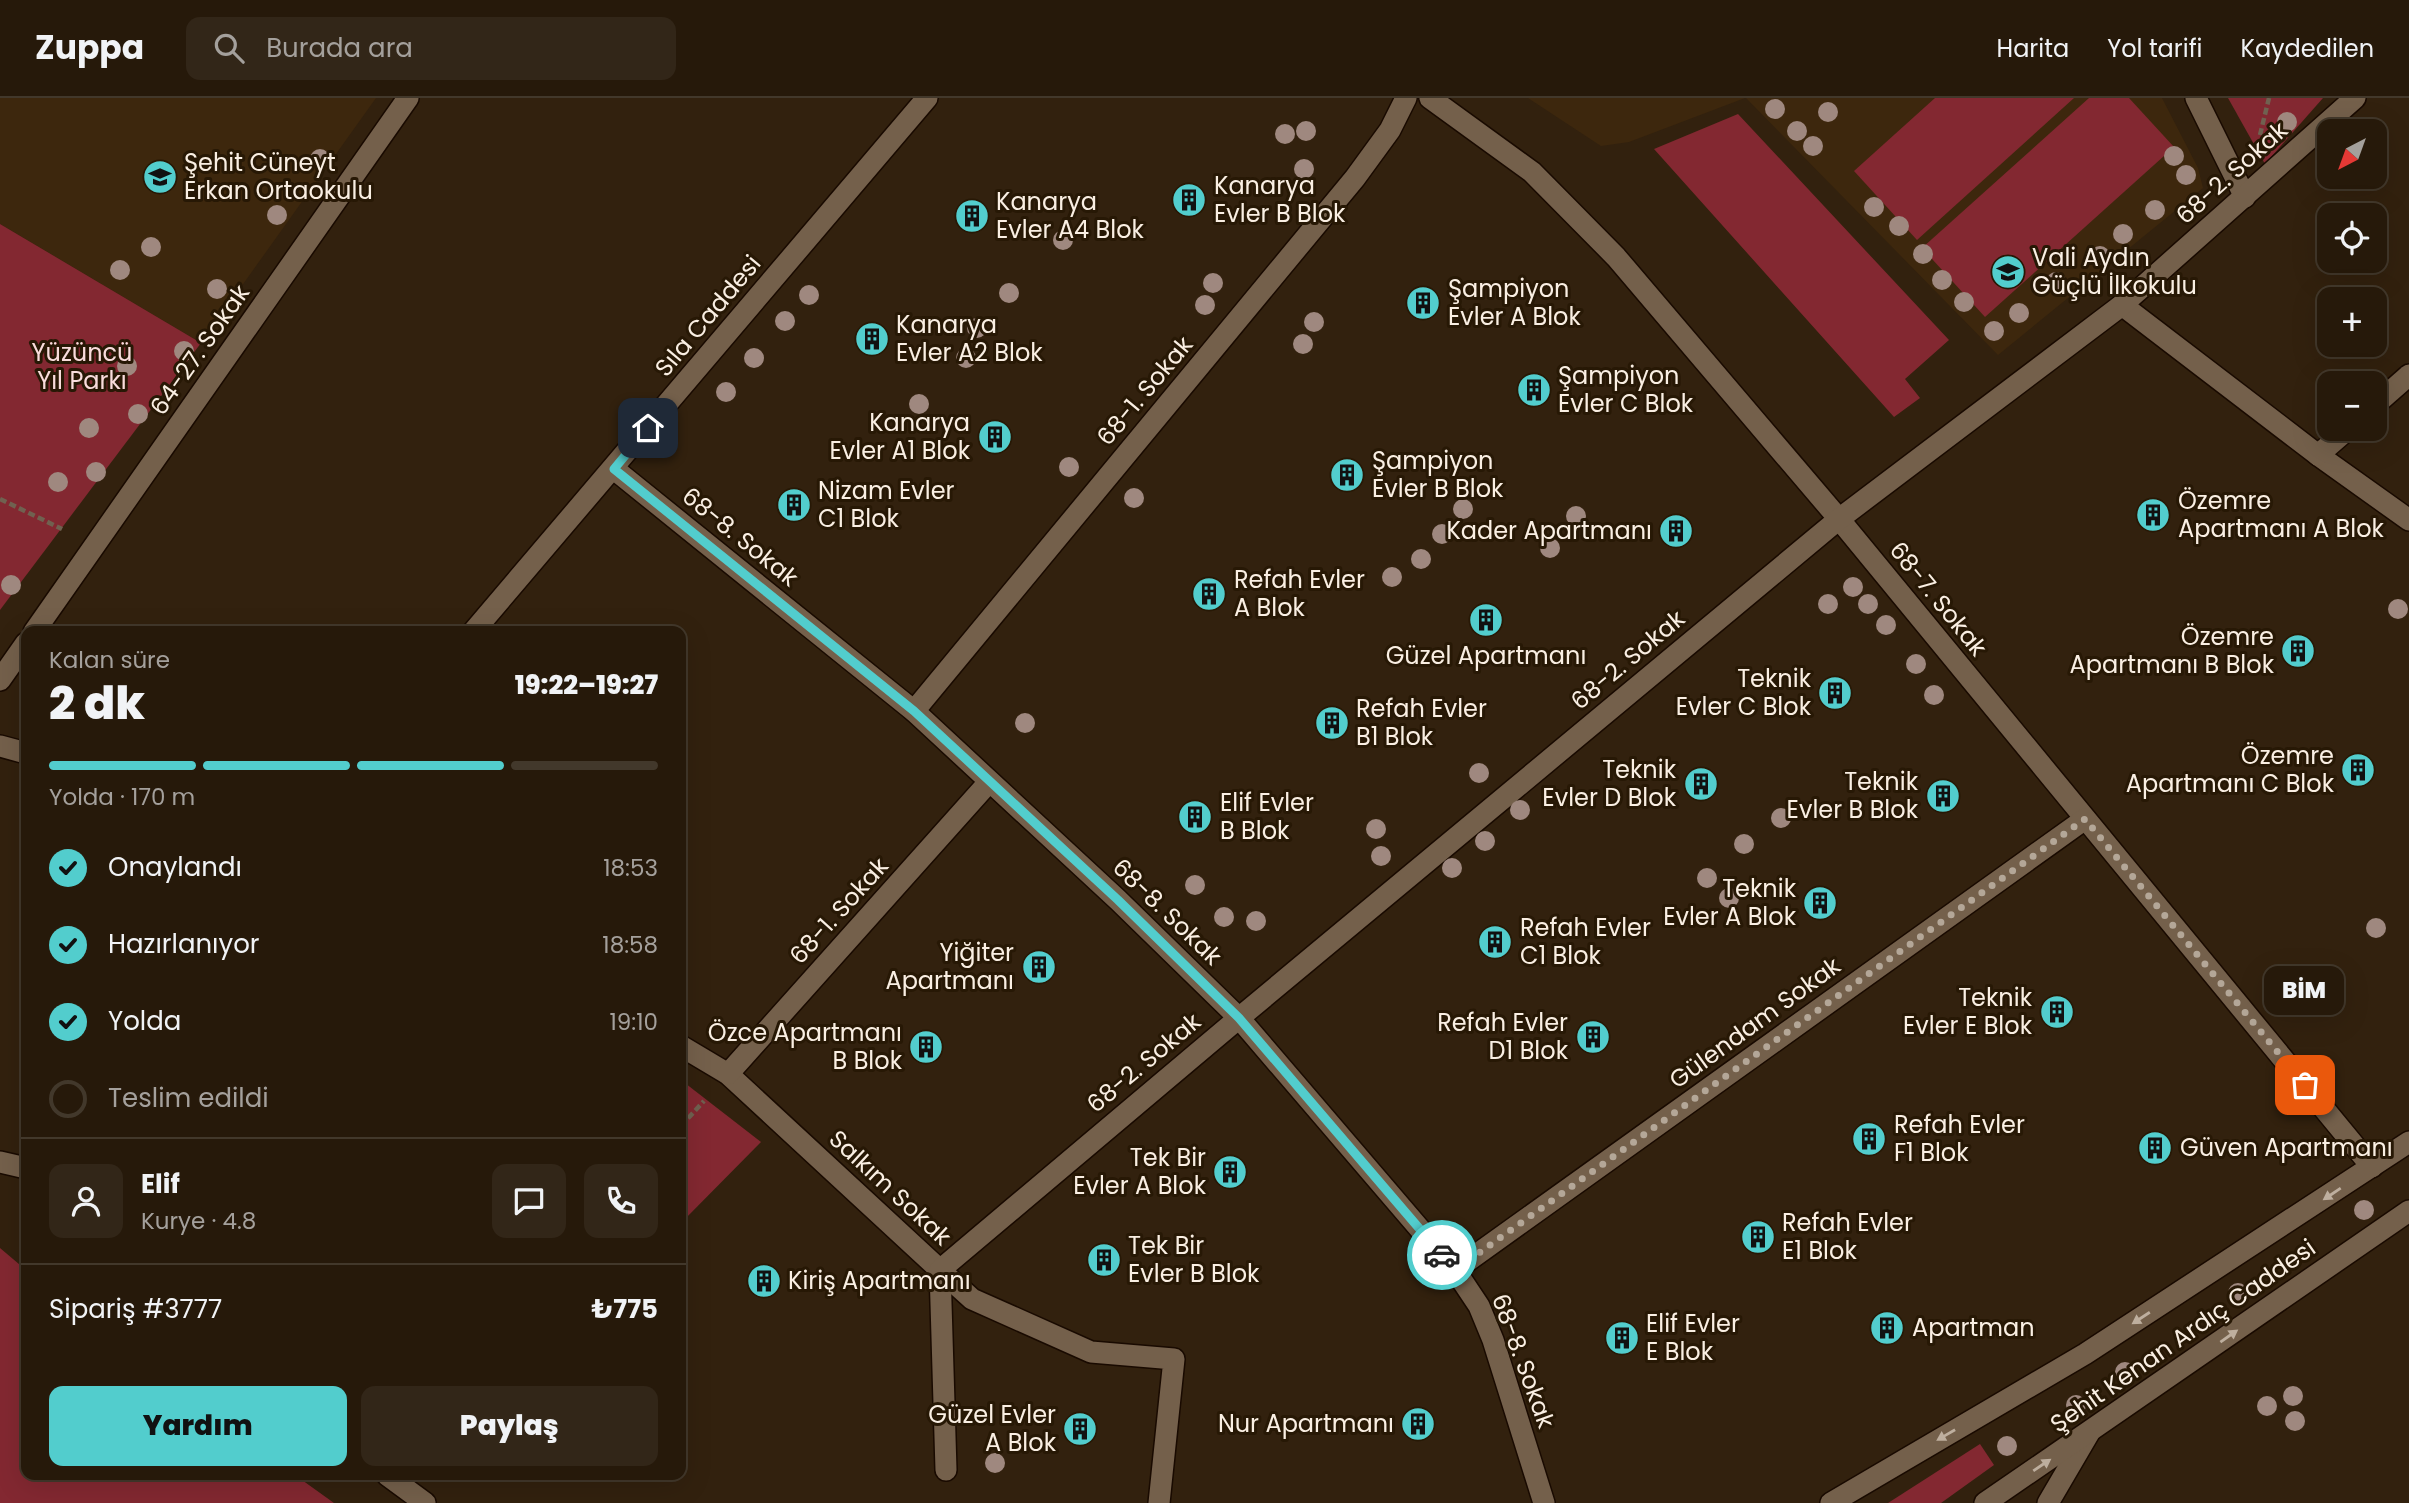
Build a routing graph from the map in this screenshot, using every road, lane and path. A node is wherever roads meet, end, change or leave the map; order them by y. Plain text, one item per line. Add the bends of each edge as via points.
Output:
1 (408, 98) edge
2 (1406, 98) edge
3 (1430, 98) edge
4 (2196, 98) edge
5 (2355, 98) edge
6 (925, 99) edge
7 (2245, 198) junction
8 (2122, 305) junction
9 (2409, 375) edge
10 (2387, 394) edge
11 (2334, 441) edge
12 (2318, 455) junction
13 (614, 469) junction
14 (0, 499) edge
15 (1839, 519) junction
16 (2409, 520) edge
17 (94, 545) junction
18 (38, 626) edge
19 (478, 626) edge
20 (21, 650) edge
21 (0, 680) edge
22 (914, 711) junction
23 (0, 746) edge
24 (21, 752) edge
25 (989, 782) junction
26 (2085, 819) junction
27 (1239, 1018) junction
28 (686, 1049) edge
29 (728, 1074) junction
30 (2409, 1143) edge
31 (0, 1162) edge
32 (21, 1167) edge
33 (2372, 1167) junction
34 (2409, 1211) edge
35 (940, 1270) junction
36 (1455, 1270) junction
37 (2089, 1433) junction
38 (946, 1470) dead end
39 (394, 1480) edge
40 (425, 1503) edge
41 (1159, 1503) edge
42 (1544, 1503) edge
43 (1830, 1503) edge
44 (1985, 1503) edge
45 (2049, 1503) edge

1 - 17 street, 64-27. Sokak
2 - 22 street, 68-1. Sokak via 1390,130 1355,178
3 - 15 street, 68-7. Sokak via 1532,172 1616,257
4 - 7 street
5 - 7 street, 68-2. Sokak
6 - 13 street, Sıla Caddesi
7 - 8 street, 68-2. Sokak
8 - 12 street
8 - 15 street, 68-2. Sokak
9 - 10 street
11 - 12 street
12 - 16 street
13 - 19 street, Sıla Caddesi
13 - 22 street, 68-8. Sokak
14 - 17 path
15 - 26 street, 68-7. Sokak
15 - 27 street, 68-2. Sokak
17 - 18 street, 64-27. Sokak
20 - 21 street
22 - 25 street, 68-8. Sokak
23 - 24 street
25 - 27 street, 68-8. Sokak
25 - 29 street, 68-1. Sokak
26 - 33 street, 68-7. Sokak
26 - 36 street, Gülendam Sokak
27 - 35 street, 68-2. Sokak
27 - 36 street, 68-8. Sokak
28 - 29 street, Salkım Sokak
29 - 35 street, Salkım Sokak
30 - 33 street, Şehit Kenan Ardıç Caddesi
31 - 32 street
33 -> 43 street, Şehit Kenan Ardıç Caddesi via 2085,1354
37 -> 34 street, Şehit Kenan Ardıç Caddesi
35 - 38 street, Salkım Sokak
35 - 41 street via 972,1299 1091,1352 1174,1359
36 - 42 street, 68-8. Sokak via 1479,1306 1493,1340
44 -> 37 street, Şehit Kenan Ardıç Caddesi
37 - 45 street
39 - 40 street

